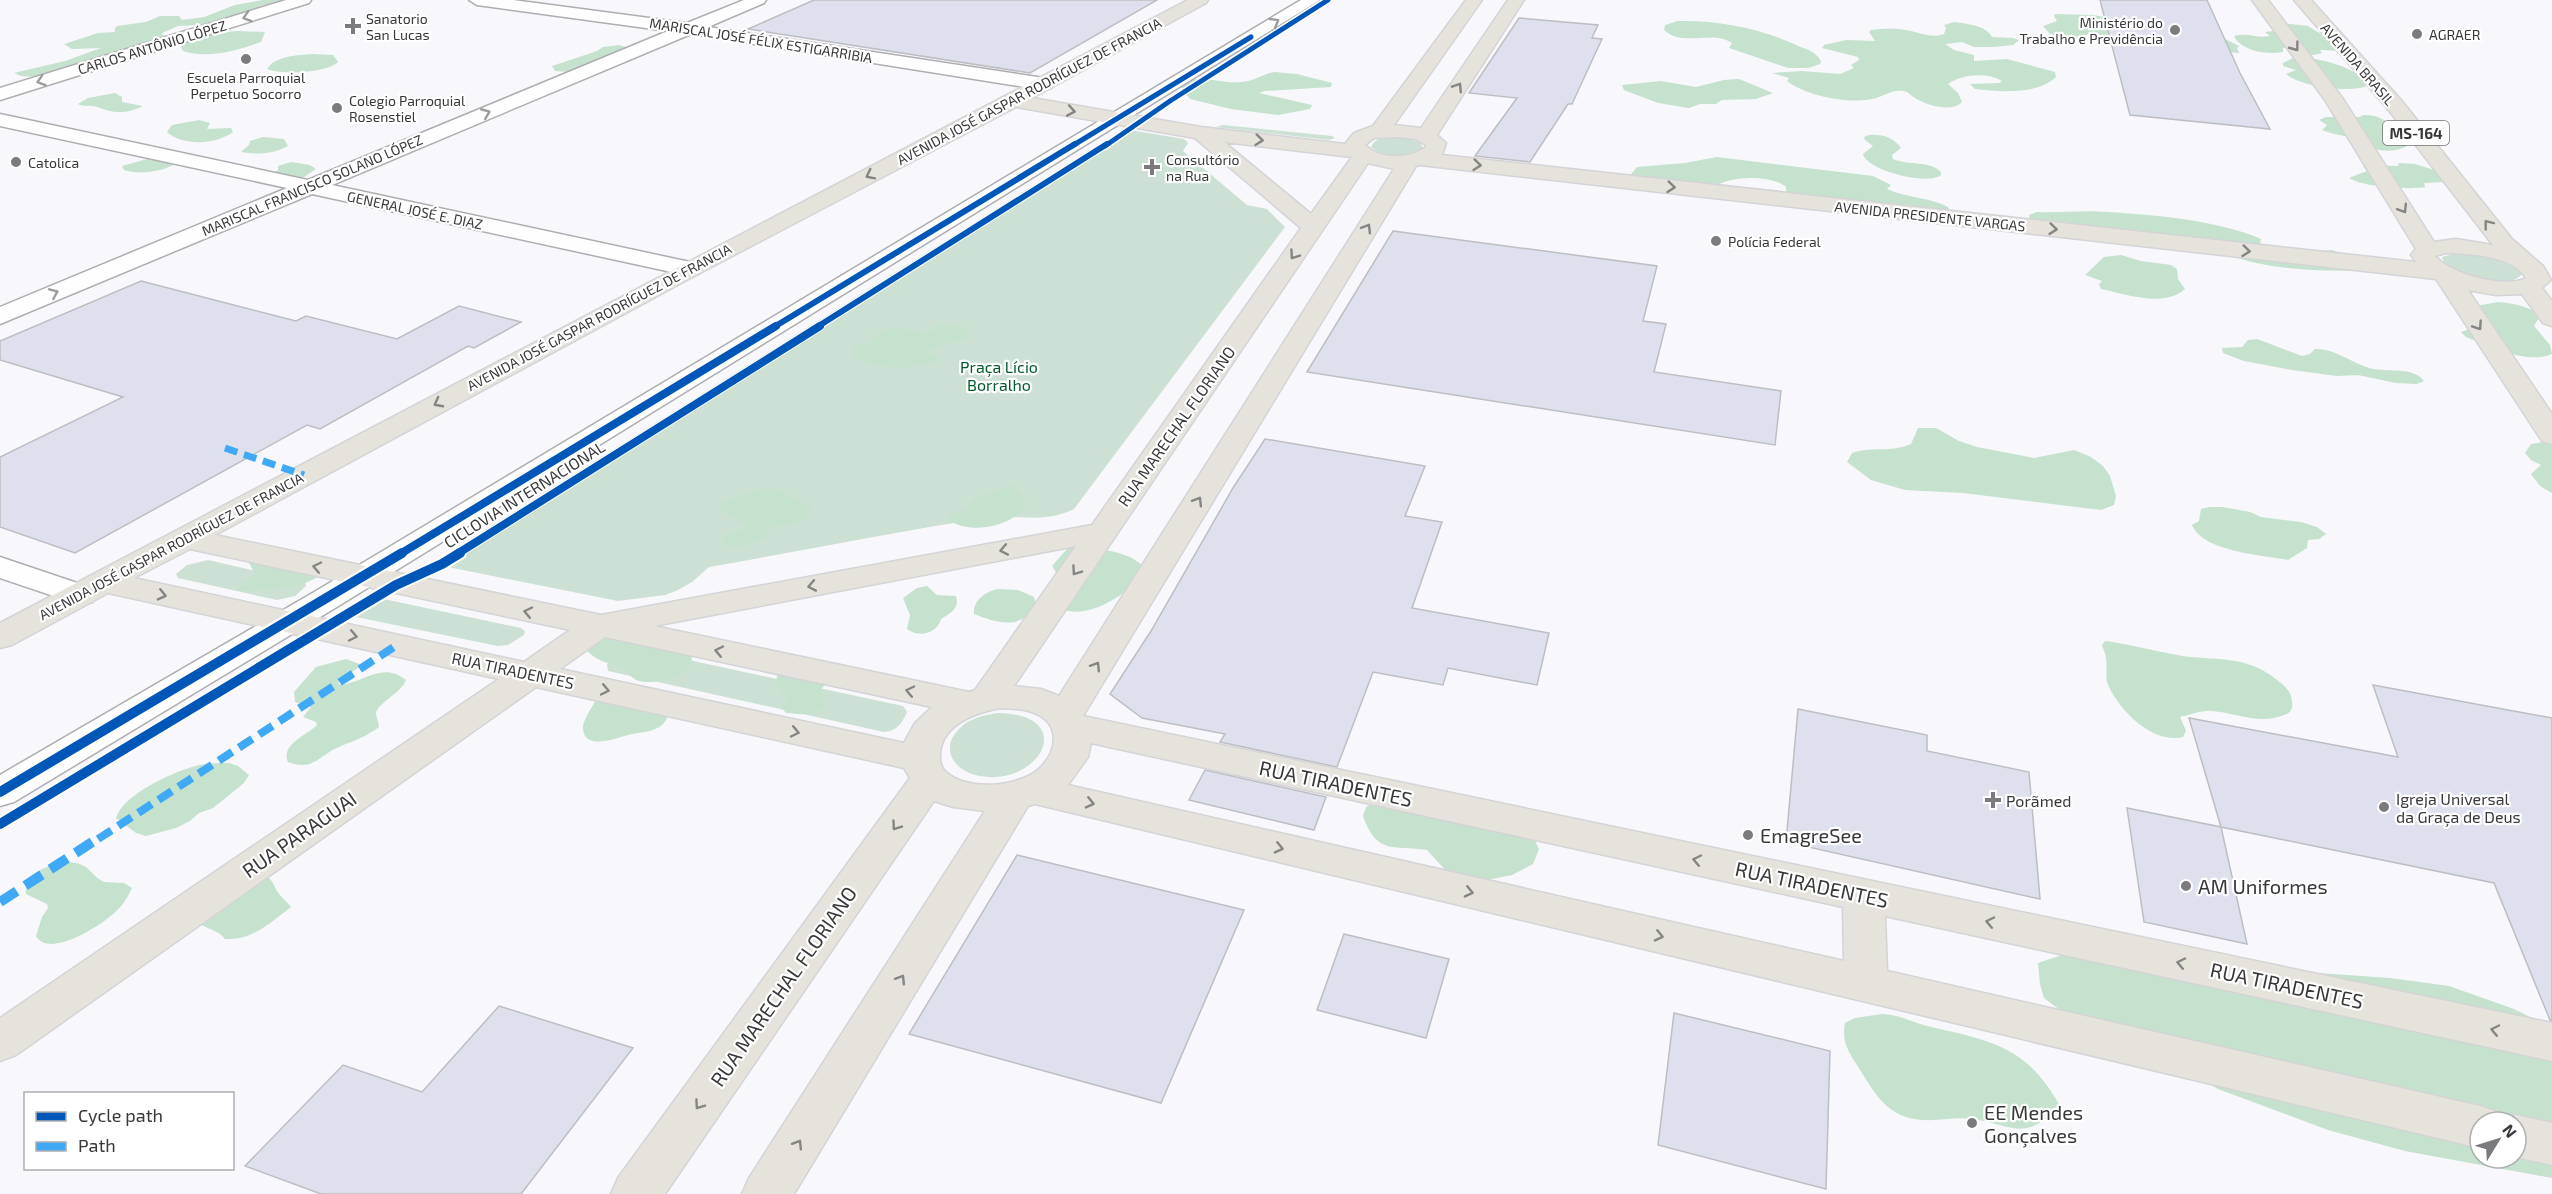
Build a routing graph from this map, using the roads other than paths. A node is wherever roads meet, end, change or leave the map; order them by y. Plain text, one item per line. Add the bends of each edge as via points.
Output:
1 (303, 0) edge
2 (477, 0) edge
3 (758, 0) edge
4 (1200, 0) edge
5 (1312, 0) edge
6 (1474, 0) edge
7 (1516, 0) edge
8 (2260, 0) edge
9 (2302, 0) edge
10 (690, 29) junction
11 (1042, 85) junction
12 (1074, 92) dead end
13 (0, 94) edge
14 (2334, 99) junction
15 (1013, 101) junction
16 (2394, 104) junction
17 (1126, 107) junction
18 (1183, 111) dead end
19 (0, 120) edge
20 (1203, 124) junction
21 (1430, 138) junction
22 (1368, 142) junction
23 (1414, 160) junction
24 (307, 187) junction
25 (1314, 227) junction
26 (2426, 251) junction
27 (690, 269) junction
28 (2444, 274) junction
29 (2538, 277) edge
30 (0, 316) edge
31 (2552, 318) edge
32 (1277, 324) junction
33 (2552, 435) edge
34 (1103, 532) junction
35 (184, 538) junction
36 (0, 567) edge
37 (361, 577) junction
38 (92, 588) junction
39 (286, 622) junction
40 (599, 626) junction
41 (0, 637) edge
42 (530, 674) junction
43 (978, 700) junction
44 (1068, 722) junction
45 (925, 769) junction
46 (0, 792) edge
47 (1024, 793) junction
48 (1864, 896) junction
49 (1866, 985) junction
50 (0, 1042) edge
51 (2552, 1042) edge
52 (2468, 1124) edge
53 (2528, 1139) edge
54 (2552, 1144) edge
55 (636, 1194) edge
56 (767, 1194) edge

1 -> 13 street, CARLOS ANTÔNIO LÓPEZ
2 - 10 street, MARISCAL JOSÉ FÉLIX ESTIGARRIBIA
3 - 10 street, MARISCAL FRANCISCO SOLANO LÓPEZ
4 - 11 main road, AVENIDA JOSÉ GASPAR RODRÍGUEZ DE FRANCIA
17 -> 5 street
6 - 22 main road, RUA MARECHAL FLORIANO
21 -> 7 main road
8 -> 14 main road, MS-164
9 - 16 main road, AVENIDA BRASIL / MS-164
10 - 11 street, MARISCAL JOSÉ FÉLIX ESTIGARRIBIA
24 -> 10 street, MARISCAL FRANCISCO SOLANO LÓPEZ
11 - 12 main road
11 - 15 main road, AVENIDA JOSÉ GASPAR RODRÍGUEZ DE FRANCIA
14 - 16 main road
14 -> 26 main road, MS-164
15 -> 17 main road
15 -> 27 main road, AVENIDA JOSÉ GASPAR RODRÍGUEZ DE FRANCIA
29 -> 16 main road, AVENIDA BRASIL / MS-164 via 2504,244
17 - 18 main road
17 - 20 main road
17 - 37 street
19 - 24 street, GENERAL JOSÉ E. DIAZ
20 -> 22 main road
20 - 22 main road via 1332,129
20 - 25 main road
21 - 22 main road, AVENIDA PRESIDENTE VARGAS via 1406,132
21 - 23 main road, RUA MARECHAL FLORIANO via 1437,146 1435,151
21 - 26 main road, AVENIDA PRESIDENTE VARGAS
22 - 23 main road, AVENIDA PRESIDENTE VARGAS via 1386,160
22 - 25 main road, RUA MARECHAL FLORIANO
23 -> 28 main road, AVENIDA PRESIDENTE VARGAS
32 -> 23 main road, RUA MARECHAL FLORIANO
24 - 27 street, GENERAL JOSÉ E. DIAZ
30 -> 24 street, MARISCAL FRANCISCO SOLANO LÓPEZ
25 -> 32 main road, RUA MARECHAL FLORIANO
26 - 28 main road, MS-164 via 2426,262
26 - 29 main road, AVENIDA PRESIDENTE VARGAS via 2446,246 2474,248 2504,255
27 -> 35 main road, AVENIDA JOSÉ GASPAR RODRÍGUEZ DE FRANCIA
28 - 29 main road, AVENIDA PRESIDENTE VARGAS via 2497,288
28 -> 33 main road, MS-164
29 - 31 main road, AVENIDA BRASIL / MS-164
32 - 34 main road, RUA MARECHAL FLORIANO
44 -> 32 main road, RUA MARECHAL FLORIANO
34 -> 40 main road
34 -> 43 main road, RUA MARECHAL FLORIANO
37 -> 35 main road
35 - 38 main road, AVENIDA JOSÉ GASPAR RODRÍGUEZ DE FRANCIA
36 - 38 street
37 - 39 street
40 -> 37 main road
38 -> 39 main road, RUA TIRADENTES
38 - 41 main road, AVENIDA JOSÉ GASPAR RODRÍGUEZ DE FRANCIA
39 -> 42 main road, RUA TIRADENTES
39 - 46 street
40 - 42 main road, RUA PARAGUAI
43 -> 40 main road
42 -> 45 main road, RUA TIRADENTES
42 - 50 main road, RUA PARAGUAI
43 - 44 main road via 1011,696 1030,699 1055,708
43 - 45 main road via 943,717 929,732 922,745
44 - 47 main road via 1075,743 1072,756 1052,779
48 -> 44 main road, RUA TIRADENTES
45 - 47 main road via 948,791 969,798 994,800
45 -> 55 main road, RUA MARECHAL FLORIANO
47 -> 49 main road
56 -> 47 main road
48 - 49 main road
51 -> 48 main road, RUA TIRADENTES
49 - 52 main road
53 - 54 main road

